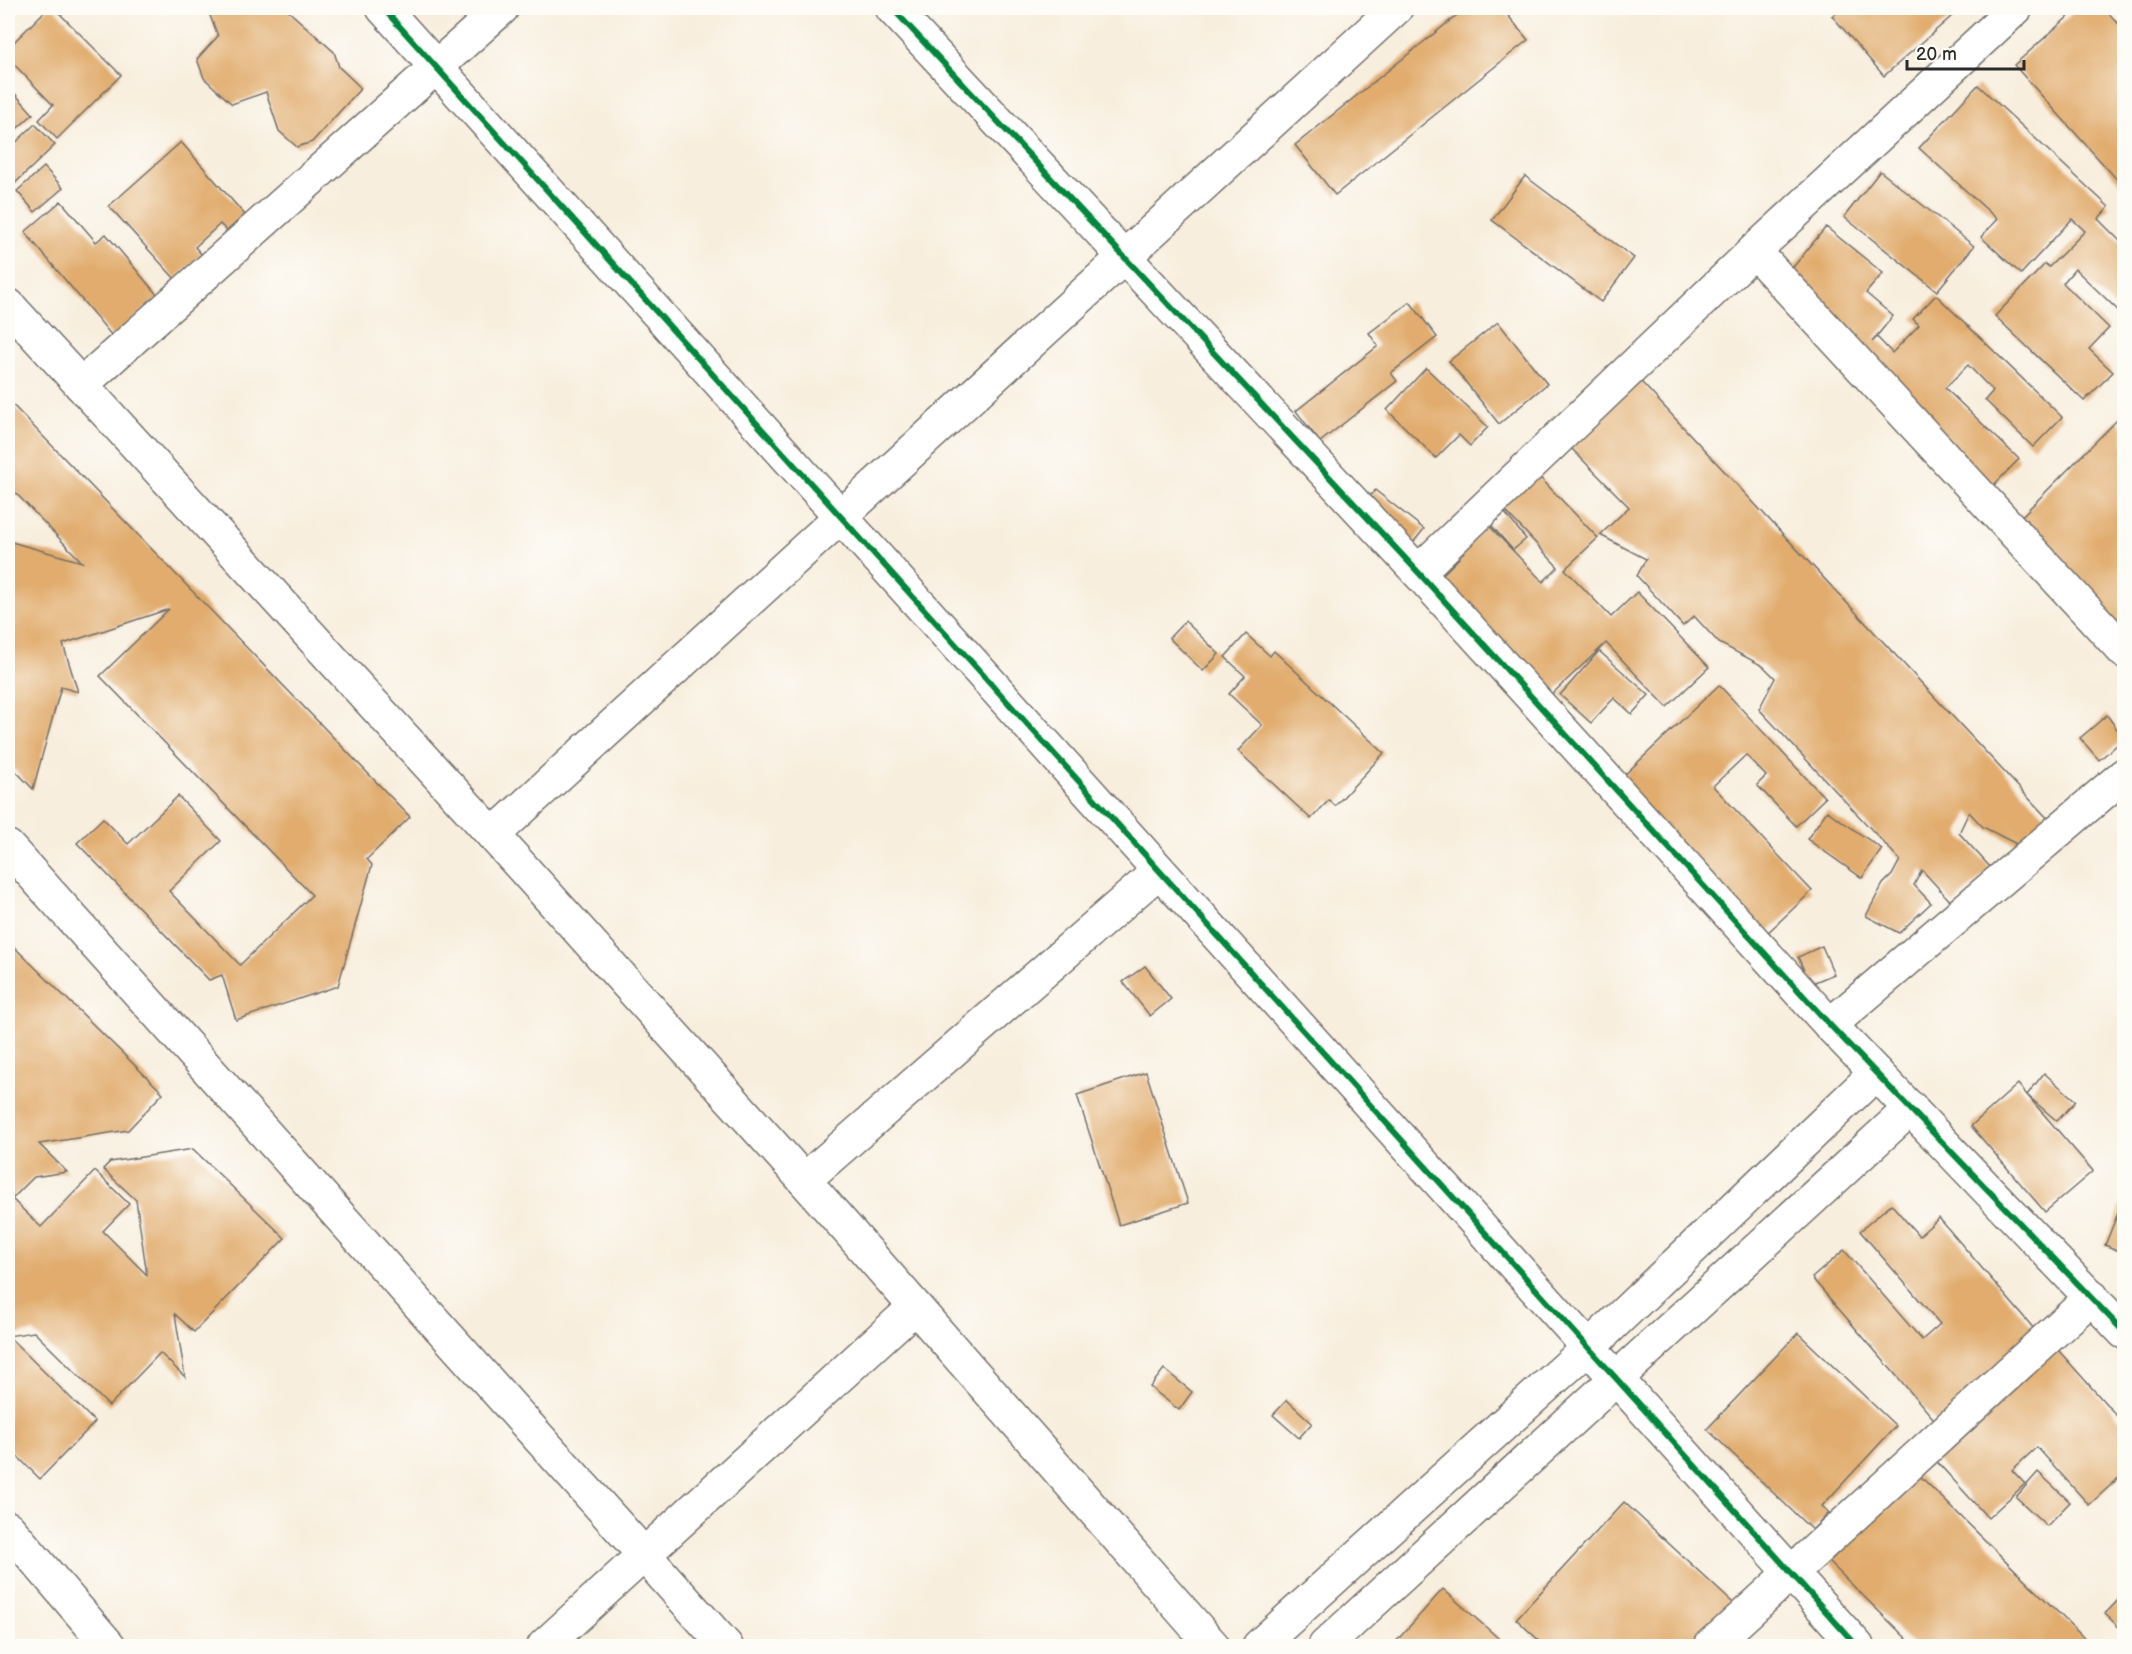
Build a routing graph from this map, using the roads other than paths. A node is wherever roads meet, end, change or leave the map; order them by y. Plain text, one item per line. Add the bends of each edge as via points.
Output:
1 (383, 8) edge
2 (502, 8) edge
3 (892, 8) edge
4 (1396, 8) edge
5 (2016, 8) edge
6 (436, 66) junction
7 (1754, 251) junction
8 (1124, 257) junction
9 (8, 305) edge
10 (81, 385) junction
11 (841, 516) junction
12 (1418, 572) junction
13 (2124, 651) edge
14 (2124, 774) edge
15 (493, 835) junction
16 (8, 847) edge
17 (1159, 871) junction
18 (1830, 1025) junction
19 (1876, 1073) junction
20 (1911, 1108) junction
21 (804, 1180) junction
22 (2092, 1297) junction
23 (915, 1307) junction
24 (2124, 1332) edge
25 (1588, 1348) junction
26 (1617, 1379) junction
27 (8, 1528) edge
28 (646, 1555) junction
29 (1791, 1574) junction
30 (109, 1647) edge
31 (544, 1647) edge
32 (726, 1647) edge
33 (1213, 1647) edge
34 (1259, 1647) edge
35 (1325, 1647) edge
36 (1711, 1647) edge
37 (1857, 1647) edge

1 - 6 street
2 - 6 street
3 - 8 street
4 - 8 street
5 - 7 street
6 - 10 street
6 - 11 street
7 - 12 street
7 - 13 street
8 - 11 street
8 - 12 street
9 - 10 street
10 - 15 street
11 - 15 street
11 - 17 street
12 - 18 street
14 - 18 street
15 - 21 street
16 - 28 street
17 - 21 street
17 - 25 street
18 - 19 street
19 - 20 street
19 - 25 street
20 - 22 street
20 - 26 street
21 - 23 street
22 - 24 street
22 - 29 street
23 - 28 street
23 - 33 street
25 - 26 street
25 - 34 street
26 - 29 street
26 - 35 street
27 - 30 street
28 - 31 street
28 - 32 street
29 - 36 street
29 - 37 street

